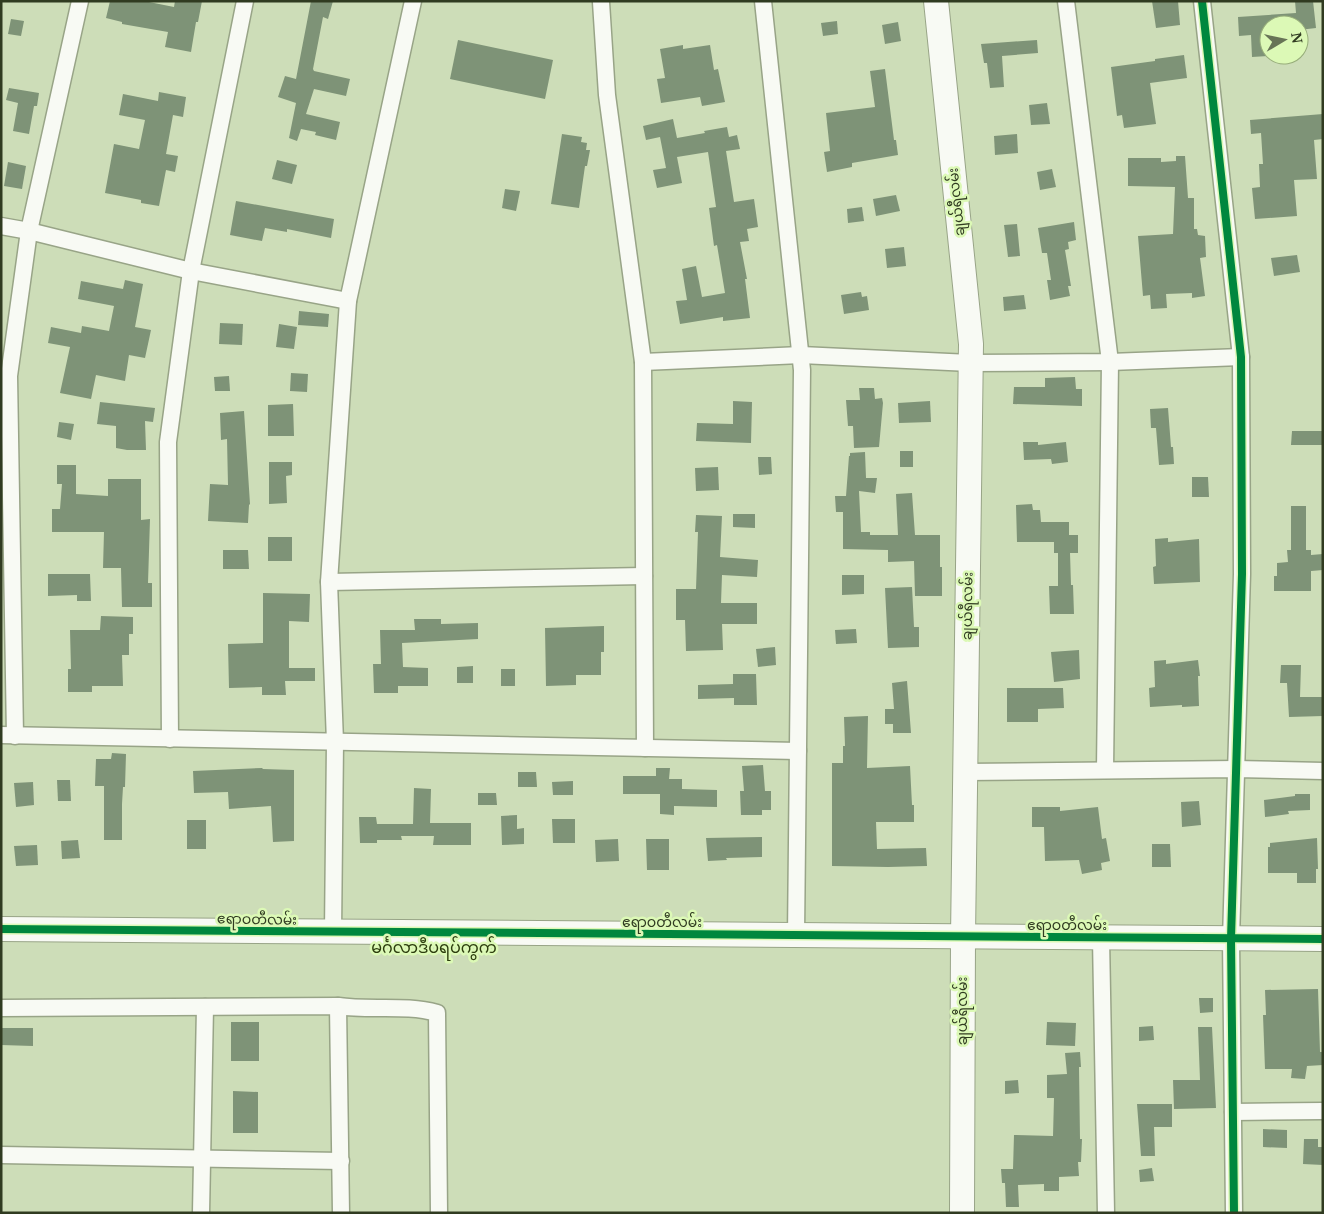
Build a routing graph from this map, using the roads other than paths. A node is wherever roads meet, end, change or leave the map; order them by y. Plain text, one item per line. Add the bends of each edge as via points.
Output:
1 (80, 1) edge
2 (245, 1) edge
3 (413, 1) edge
4 (610, 1) edge
5 (763, 1) edge
6 (936, 1) edge
7 (1066, 1) edge
8 (1202, 1) edge
9 (600, 2) edge
10 (1, 226) edge
11 (29, 231) junction
12 (191, 271) junction
13 (348, 301) junction
14 (801, 355) junction
15 (1241, 357) junction
16 (643, 362) junction
17 (1110, 362) junction
18 (970, 363) junction
19 (644, 576) junction
20 (329, 582) junction
21 (8, 736) edge
22 (170, 739) junction
23 (335, 742) junction
24 (645, 748) junction
25 (798, 751) junction
26 (1236, 769) junction
27 (1105, 770) junction
28 (1323, 770) edge
29 (965, 772) junction
30 (1, 929) edge
31 (333, 932) junction
32 (796, 936) junction
33 (962, 937) junction
34 (1101, 938) junction
35 (1231, 939) junction
36 (1323, 939) edge
37 (338, 1006) junction
38 (205, 1007) junction
39 (1, 1008) edge
40 (1323, 1110) edge
41 (1233, 1112) junction
42 (1, 1155) edge
43 (202, 1159) junction
44 (340, 1161) junction
45 (202, 1213) edge
46 (341, 1213) edge
47 (439, 1213) edge
48 (962, 1213) edge
49 (1106, 1213) edge
50 (1234, 1213) edge

1 - 11 street
2 - 12 street
3 - 13 street
4 - 9 street
5 - 14 street
6 - 18 street, ချယ်ရီလမ်း via 971,344
7 - 17 street
8 - 15 street
9 - 16 street via 607,96
10 - 11 street
11 - 12 street
11 - 21 street via 9,376
12 - 13 street
12 - 22 street via 168,442
13 - 20 street
14 - 16 street
14 - 18 street
14 - 25 street
15 - 17 street
15 - 26 street via 1242,574
16 - 19 street
17 - 18 street
17 - 27 street
18 - 29 street, ချယ်ရီလမ်း
19 - 20 street
19 - 24 street
20 - 23 street
21 - 22 street
22 - 23 street
23 - 24 street
23 - 31 street
24 - 25 street
25 - 32 street
26 - 27 street
26 - 28 street
26 - 35 street
27 - 29 street
29 - 33 street, ချယ်ရီလမ်း
30 - 31 street, ဧရာဝတီလမ်း
31 - 32 street, ဧရာဝတီလမ်း
32 - 33 street, ဧရာဝတီလမ်း
33 - 34 street, ဧရာဝတီလမ်း
33 - 48 street, ချယ်ရီလမ်း
34 - 35 street, ဧရာဝတီလမ်း
34 - 49 street
35 - 36 street, ဧရာဝတီလမ်း
35 - 41 street
37 - 38 street
37 - 44 street
37 - 47 street via 421,1008 437,1013
38 - 39 street
38 - 43 street
40 - 41 street
41 - 50 street
42 - 43 street
43 - 44 street
43 - 45 street
44 - 46 street

